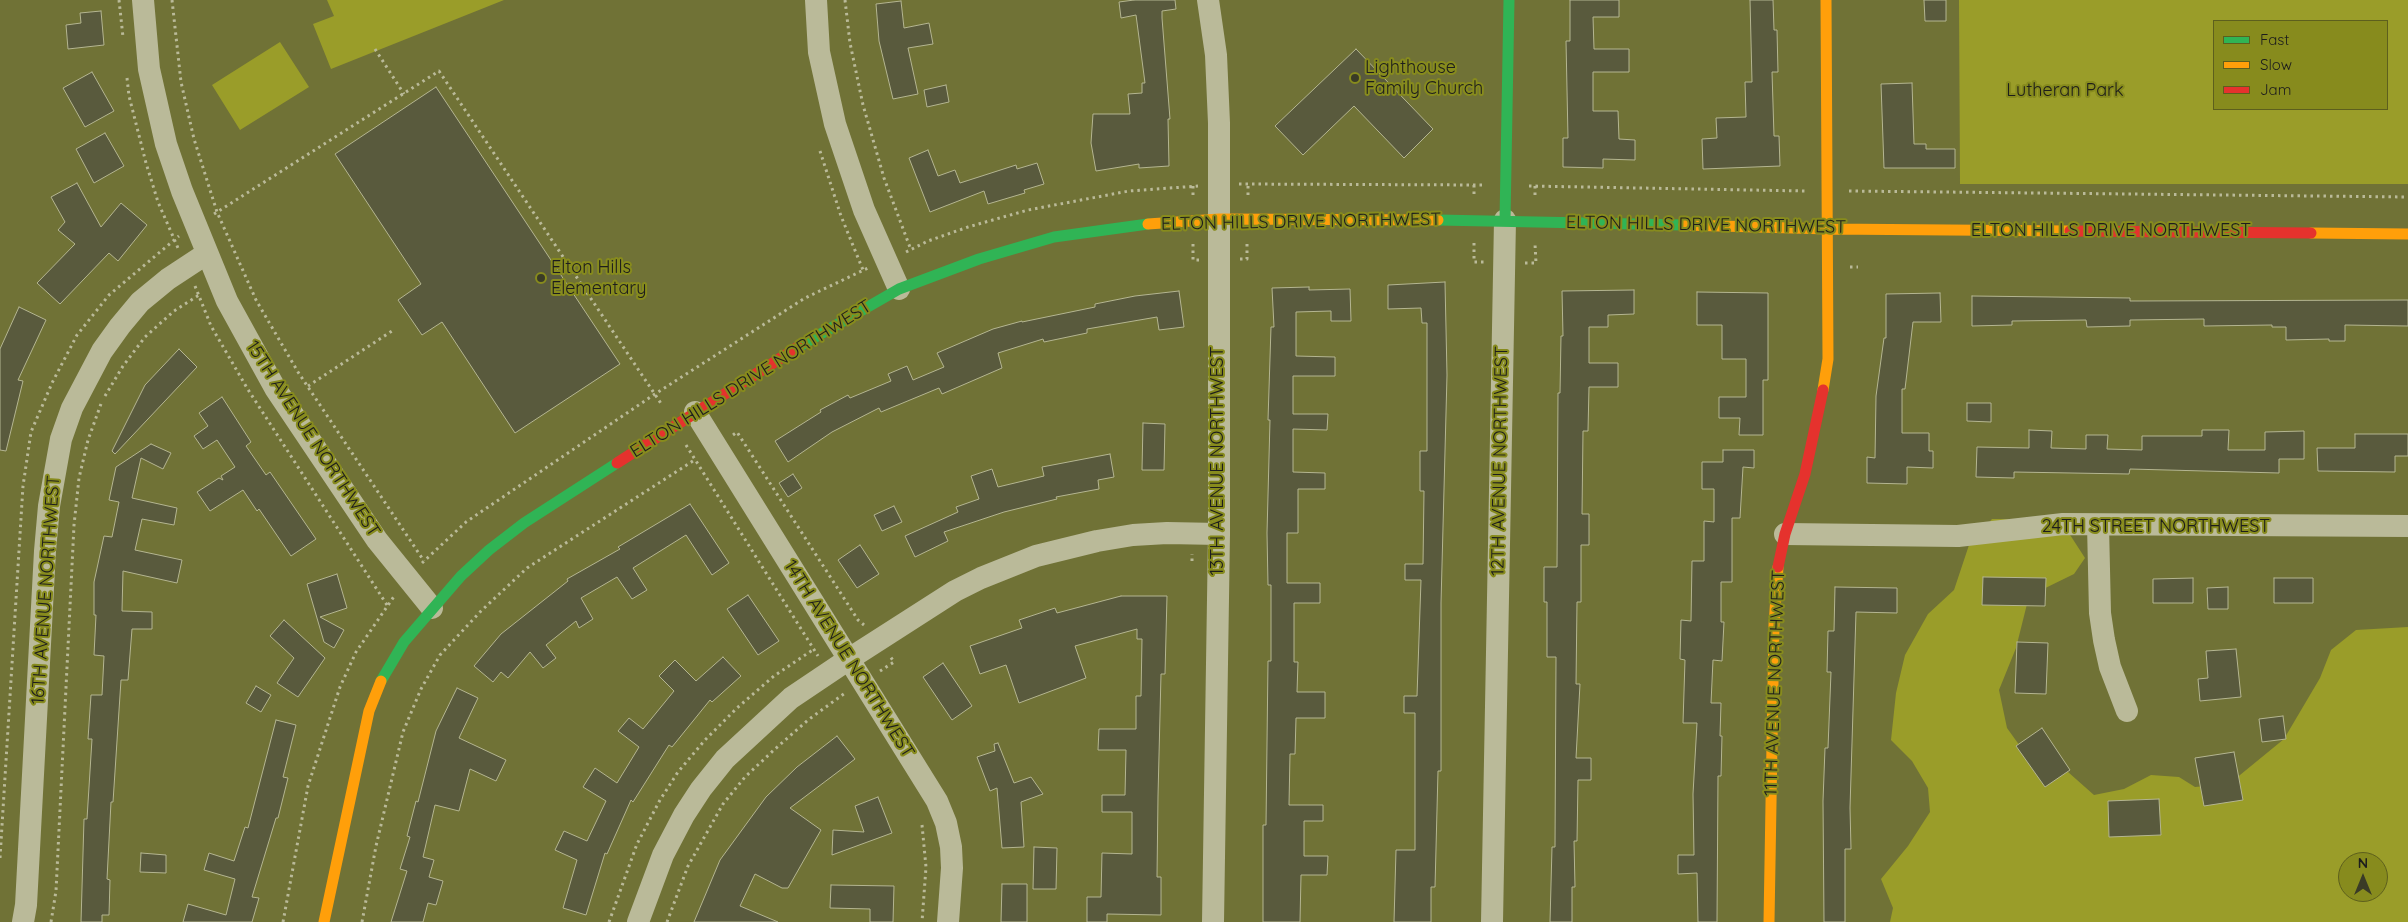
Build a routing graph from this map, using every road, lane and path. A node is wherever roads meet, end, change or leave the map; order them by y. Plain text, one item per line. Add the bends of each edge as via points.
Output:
1 (143, 0) edge
2 (172, 0) edge
3 (816, 0) edge
4 (845, 0) edge
5 (1208, 0) edge
6 (1509, 0) edge
7 (1826, 0) edge
8 (375, 49) dead end
9 (404, 94) junction
10 (1248, 184) dead end
11 (1474, 185) dead end
12 (1193, 186) dead end
13 (1535, 186) dead end
14 (1801, 191) dead end
15 (1856, 191) dead end
16 (2408, 197) edge
17 (217, 212) junction
18 (1219, 219) junction
19 (1505, 220) junction
20 (1829, 229) junction
21 (2408, 234) edge
22 (206, 254) junction
23 (863, 270) dead end
24 (899, 289) junction
25 (394, 329) dead end
26 (308, 386) junction
27 (655, 394) junction
28 (695, 412) junction
29 (737, 432) dead end
30 (2098, 526) junction
31 (2408, 526) edge
32 (1219, 534) junction
33 (1785, 534) junction
34 (432, 608) junction
35 (858, 620) dead end
36 (813, 650) dead end
37 (850, 659) junction
38 (849, 702) dead end
39 (2127, 712) dead end
40 (920, 818) dead end
41 (23, 922) edge
42 (50, 922) edge
43 (283, 922) edge
44 (324, 922) edge
45 (362, 922) edge
46 (638, 922) edge
47 (667, 922) edge
48 (922, 922) edge
49 (948, 922) edge
50 (1212, 922) edge
51 (1492, 922) edge
52 (1769, 922) edge

1 - 22 street, 15TH AVENUE NORTHWEST via 149,69 159,115 182,191
2 - 17 path via 181,82 194,139
3 - 24 street via 819,52 835,124 864,210
4 - 12 path via 863,105 884,178 911,250 968,226 1028,210 1129,191
5 - 18 street, 13TH AVENUE NORTHWEST via 1217,74
6 - 19 main road, 12TH AVENUE NORTHWEST
7 - 20 main road, 11TH AVENUE NORTHWEST
8 - 9 path
9 - 17 path
9 - 27 path via 439,71
10 - 11 path
13 - 14 path
15 - 16 path
17 - 26 path via 256,300
18 - 19 main road, ELTON HILLS DRIVE NORTHWEST
18 - 24 main road, ELTON HILLS DRIVE NORTHWEST via 1126,226 1054,237 979,259
18 - 32 street, 13TH AVENUE NORTHWEST
19 - 20 main road, ELTON HILLS DRIVE NORTHWEST
19 - 51 street, 12TH AVENUE NORTHWEST
20 - 21 main road, ELTON HILLS DRIVE NORTHWEST
20 - 33 main road, 11TH AVENUE NORTHWEST via 1829,344 1825,388 1805,474
22 - 34 street, 15TH AVENUE NORTHWEST via 275,388 377,540
22 - 41 street, 16TH AVENUE NORTHWEST via 140,302 120,326 102,351 72,408 61,439 45,551
23 - 27 path via 804,298
24 - 28 main road, ELTON HILLS DRIVE NORTHWEST via 822,331
25 - 26 path
26 - 27 path via 424,561 466,522
28 - 34 main road, ELTON HILLS DRIVE NORTHWEST via 524,523 482,557
28 - 37 street, 14TH AVENUE NORTHWEST
29 - 35 path
30 - 31 street, 24TH STREET NORTHWEST
30 - 33 street, 24TH STREET NORTHWEST via 2063,524 1958,536
30 - 39 street via 2100,613 2104,640 2110,668
32 - 37 street via 1133,535 1036,556 955,591
32 - 50 street, 13TH AVENUE NORTHWEST
33 - 52 main road, 11TH AVENUE NORTHWEST via 1778,566 1774,624
34 - 44 main road, ELTON HILLS DRIVE NORTHWEST via 404,642 369,711
36 - 45 path via 696,460 527,568 440,655 403,732
37 - 46 street via 791,698 725,759 701,788 663,855
37 - 49 street, 14TH AVENUE NORTHWEST via 926,781 946,823 952,868
38 - 47 path via 844,694 815,715 745,777 723,804 700,842
40 - 48 path via 926,867
42 - 43 path via 56,891 74,525 79,478 88,440 102,401 145,337 174,311 199,296 211,326 247,388 386,605 356,652 325,731 308,786

